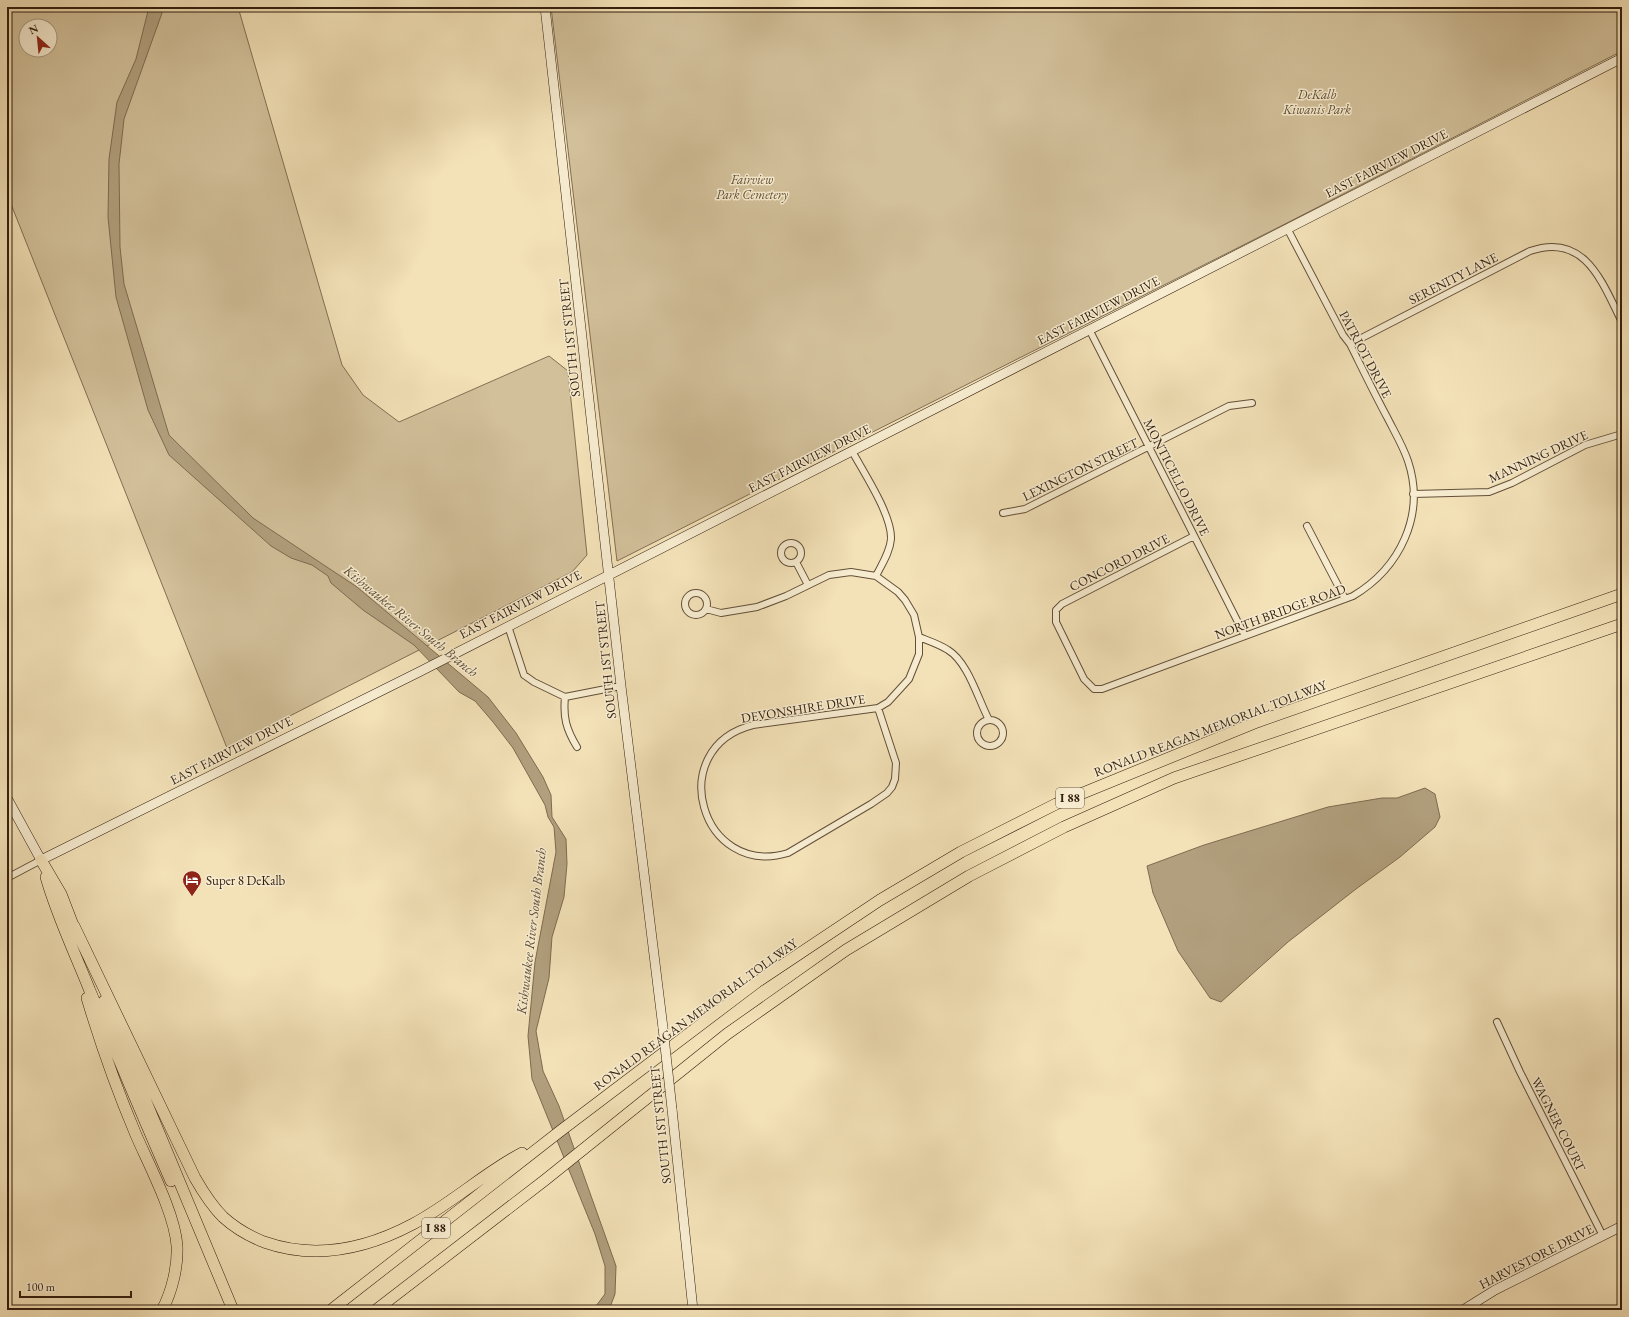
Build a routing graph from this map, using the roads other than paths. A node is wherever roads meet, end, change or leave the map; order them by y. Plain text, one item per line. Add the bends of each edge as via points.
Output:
1 (545, 7) edge
2 (1622, 58) edge
3 (1288, 228) junction
4 (1622, 322) edge
5 (1089, 329) junction
6 (1350, 344) junction
7 (1252, 403) dead end
8 (1622, 434) edge
9 (1149, 447) junction
10 (852, 451) junction
11 (1413, 494) junction
12 (1003, 513) dead end
13 (1306, 526) dead end
14 (1194, 536) junction
15 (796, 562) dead end
16 (609, 574) junction
17 (876, 576) junction
18 (808, 585) junction
19 (1622, 594) edge
20 (1345, 599) junction
21 (706, 609) dead end
22 (1622, 624) edge
23 (508, 626) junction
24 (1245, 636) junction
25 (919, 637) junction
26 (621, 686) junction
27 (1096, 689) joint
28 (565, 696) junction
29 (878, 708) junction
30 (989, 720) junction
31 (577, 747) dead end
32 (7, 798) edge
33 (41, 860) junction
34 (7, 878) edge
35 (74, 926) junction
36 (68, 936) junction
37 (1497, 1022) dead end
38 (541, 1144) junction
39 (1622, 1226) edge
40 (1603, 1236) junction
41 (162, 1310) edge
42 (228, 1310) edge
43 (233, 1310) edge
44 (331, 1310) edge
45 (376, 1310) edge
46 (693, 1310) edge
47 (1463, 1310) edge

1 - 16 street, SOUTH 1ST STREET
2 - 3 street, EAST FAIRVIEW DRIVE
3 - 5 street, EAST FAIRVIEW DRIVE
3 - 6 street, PATRIOT DRIVE
4 - 6 street, SERENITY LANE via 1593,267 1582,256 1570,250 1550,246 1530,251
5 - 9 street, MONTICELLO DRIVE
5 - 10 street, EAST FAIRVIEW DRIVE
6 - 11 street, PATRIOT DRIVE via 1402,447 1412,475
7 - 9 street, LEXINGTON STREET via 1229,406
8 - 11 street, MANNING DRIVE via 1586,445 1512,483 1488,492
9 - 12 street, LEXINGTON STREET via 1025,509
9 - 14 street, MONTICELLO DRIVE
10 - 16 street, EAST FAIRVIEW DRIVE
10 - 17 street via 883,510 890,530 889,547
11 - 20 street, NORTH BRIDGE ROAD via 1413,511 1397,555 1370,586
13 - 20 street
14 - 24 street, MONTICELLO DRIVE
14 - 27 street, CONCORD DRIVE via 1062,604 1056,610 1056,622 1066,644 1084,678
15 - 18 street
16 - 23 street, EAST FAIRVIEW DRIVE
16 - 26 street, SOUTH 1ST STREET
17 - 18 street via 840,573
17 - 25 street, DEVONSHIRE DRIVE via 905,600 914,615
18 - 21 street via 772,602 751,608 721,614
19 - 38 highway, RONALD REAGAN MEMORIAL TOLLWAY / I 88 via 1257,722 1063,801 1012,826 961,852 880,900 783,964
20 - 24 street, NORTH BRIDGE ROAD
22 - 45 highway, I 88 via 1174,778 1064,827 969,876 840,954 727,1034 545,1180
23 - 28 street via 524,675
23 - 33 street, EAST FAIRVIEW DRIVE
24 - 27 street, NORTH BRIDGE ROAD via 1102,689
25 - 29 street, DEVONSHIRE DRIVE via 919,654 909,679 896,695
25 - 30 street via 953,654 962,664
26 - 28 street
26 - 46 street, SOUTH 1ST STREET, bridge via 663,1028
28 - 31 street via 565,722 568,733
29 - 29 street, DEVONSHIRE DRIVE via 896,763 895,779 887,793 788,853 774,856 755,856 742,852 714,830 706,814 701,784 710,753 721,740 735,730 753,725
30 - 30 street via 998,722 1004,734 1000,742 992,746 980,742 977,735 979,726
32 - 33 street
33 - 34 street, EAST FAIRVIEW DRIVE
33 - 35 highway via 61,894
33 - 36 highway via 52,897
35 - 38 highway via 195,1178 207,1199 224,1218 248,1236 280,1247 304,1251 334,1251 367,1244 414,1224 519,1154
35 - 43 highway via 116,1033
36 - 41 highway via 99,1040 171,1223 176,1246 174,1270 168,1299
36 - 42 highway via 137,1103
37 - 40 street, WAGNER COURT
38 - 44 highway, I 88
39 - 40 street, HARVESTORE DRIVE
40 - 47 street, HARVESTORE DRIVE via 1495,1290

